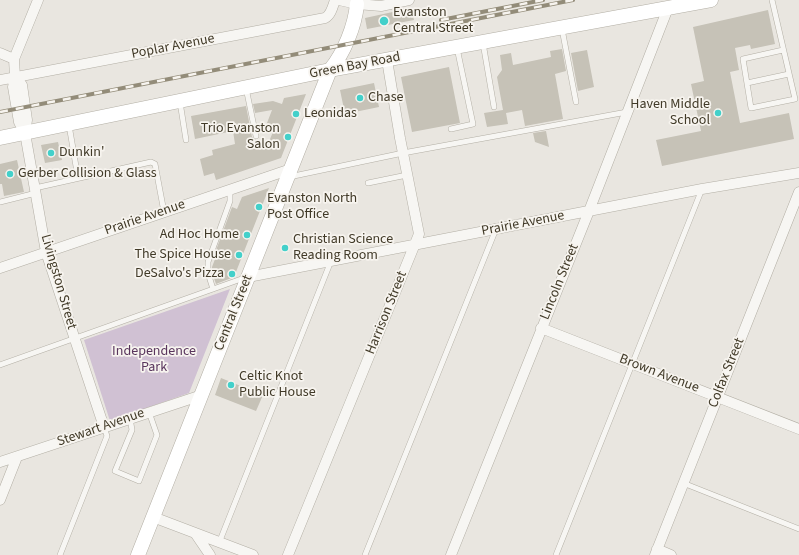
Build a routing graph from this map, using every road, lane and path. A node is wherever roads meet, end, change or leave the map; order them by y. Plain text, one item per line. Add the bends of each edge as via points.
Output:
1 (38, 0) edge
2 (335, 0) edge
3 (338, 0) edge
4 (409, 0) edge
5 (711, 0) edge
6 (772, 0) edge
7 (358, 2) edge
8 (670, 3) edge
9 (562, 28) junction
10 (483, 42) junction
11 (457, 47) junction
12 (783, 50) junction
13 (0, 53) edge
14 (14, 59) junction
15 (387, 60) junction
16 (330, 70) junction
17 (789, 74) junction
18 (15, 77) junction
19 (0, 80) edge
20 (747, 83) junction
21 (246, 87) junction
22 (180, 101) junction
23 (576, 102) dead end
24 (494, 107) dead end
25 (628, 112) junction
26 (69, 124) junction
27 (451, 129) dead end
28 (25, 133) junction
29 (256, 136) dead end
30 (0, 138) edge
31 (186, 140) dead end
32 (403, 154) junction
33 (289, 174) junction
34 (799, 174) edge
35 (407, 175) junction
36 (78, 178) junction
37 (368, 183) dead end
38 (702, 189) junction
39 (230, 190) junction
40 (36, 191) junction
41 (799, 192) edge
42 (0, 202) edge
43 (589, 211) junction
44 (164, 212) junction
45 (496, 229) junction
46 (414, 244) junction
47 (46, 252) junction
48 (331, 260) junction
49 (0, 268) edge
50 (248, 277) junction
51 (213, 290) junction
52 (541, 328) junction
53 (75, 338) junction
54 (0, 364) edge
55 (632, 364) junction
56 (202, 395) junction
57 (717, 397) junction
58 (148, 412) junction
59 (130, 418) junction
60 (104, 427) junction
61 (799, 429) edge
62 (17, 457) junction
63 (0, 462) edge
64 (683, 483) junction
65 (0, 500) edge
66 (153, 517) junction
67 (799, 529) edge
68 (194, 533) junction
69 (219, 542) junction
70 (656, 552) edge
71 (60, 555) edge
72 (138, 555) edge
73 (210, 555) edge
74 (253, 555) edge
75 (288, 555) edge
76 (365, 555) edge
77 (451, 555) edge
78 (556, 555) edge
79 (671, 555) edge

1 - 14 street, Livingston Street
2 - 18 street, Poplar Avenue via 325,18
3 - 7 street
4 - 7 street via 381,6
5 - 8 main road, Green Bay Road
6 - 12 lane
7 - 16 main road, Central Street via 356,18 338,60
8 - 9 main road, Green Bay Road
8 - 25 street, Lincoln Street
9 - 10 main road, Green Bay Road
9 - 23 lane
10 - 11 main road, Green Bay Road
10 - 24 lane
11 - 15 main road, Green Bay Road
11 - 27 lane via 473,124
12 - 17 lane
12 - 20 lane via 743,59
13 - 14 street
14 - 18 street, Livingston Street
15 - 16 main road, Green Bay Road
15 - 32 street, Harrison Street
16 - 21 main road, Green Bay Road
16 - 33 main road, Central Street
17 - 20 lane
17 - 20 lane via 795,99 751,108
18 - 19 street, Poplar Avenue
18 - 28 street, Livingston Street via 13,87 19,122
21 - 22 main road, Green Bay Road
21 - 29 lane
22 - 26 main road, Green Bay Road
22 - 31 lane
25 - 32 lane
25 - 43 street, Lincoln Street
26 - 28 main road, Green Bay Road
26 - 36 lane
28 - 30 main road, Green Bay Road
28 - 40 street, Livingston Street
32 - 33 lane
32 - 35 street, Harrison Street
33 - 39 street, Prairie Avenue
33 - 50 main road, Central Street
34 - 38 street, Prairie Avenue
35 - 37 lane
35 - 46 street, Harrison Street via 419,234
36 - 40 lane
36 - 44 lane via 151,162 155,164
38 - 43 street, Prairie Avenue
38 - 55 lane
39 - 44 street, Prairie Avenue
39 - 51 lane via 230,201 208,262
40 - 42 lane
40 - 47 street, Livingston Street
41 - 57 street, Colfax Street
43 - 45 street, Prairie Avenue
43 - 52 street, Lincoln Street
44 - 47 street, Prairie Avenue
45 - 46 street, Prairie Avenue
45 - 76 lane
46 - 48 street, Prairie Avenue
46 - 75 street, Harrison Street
47 - 49 street, Prairie Avenue
47 - 53 street, Livingston Street
48 - 50 street, Prairie Avenue
48 - 69 lane
50 - 51 lane
50 - 56 main road, Central Street
51 - 53 lane
52 - 55 street, Brown Avenue
52 - 77 street, Lincoln Street
53 - 54 lane
53 - 60 street, Livingston Street
55 - 57 street, Brown Avenue
55 - 78 lane
56 - 58 street, Stewart Avenue
56 - 66 main road, Central Street
57 - 61 street, Brown Avenue
57 - 64 street, Colfax Street
58 - 59 street, Stewart Avenue
58 - 59 lane via 157,436 139,481 115,471 132,430
59 - 60 street, Stewart Avenue
60 - 62 street, Stewart Avenue
60 - 71 lane via 107,436
62 - 63 street, Stewart Avenue
62 - 65 street
64 - 67 lane
64 - 70 street, Colfax Street
66 - 68 street
66 - 72 main road, Central Street
68 - 69 street
68 - 73 street
69 - 74 street
70 - 79 street

